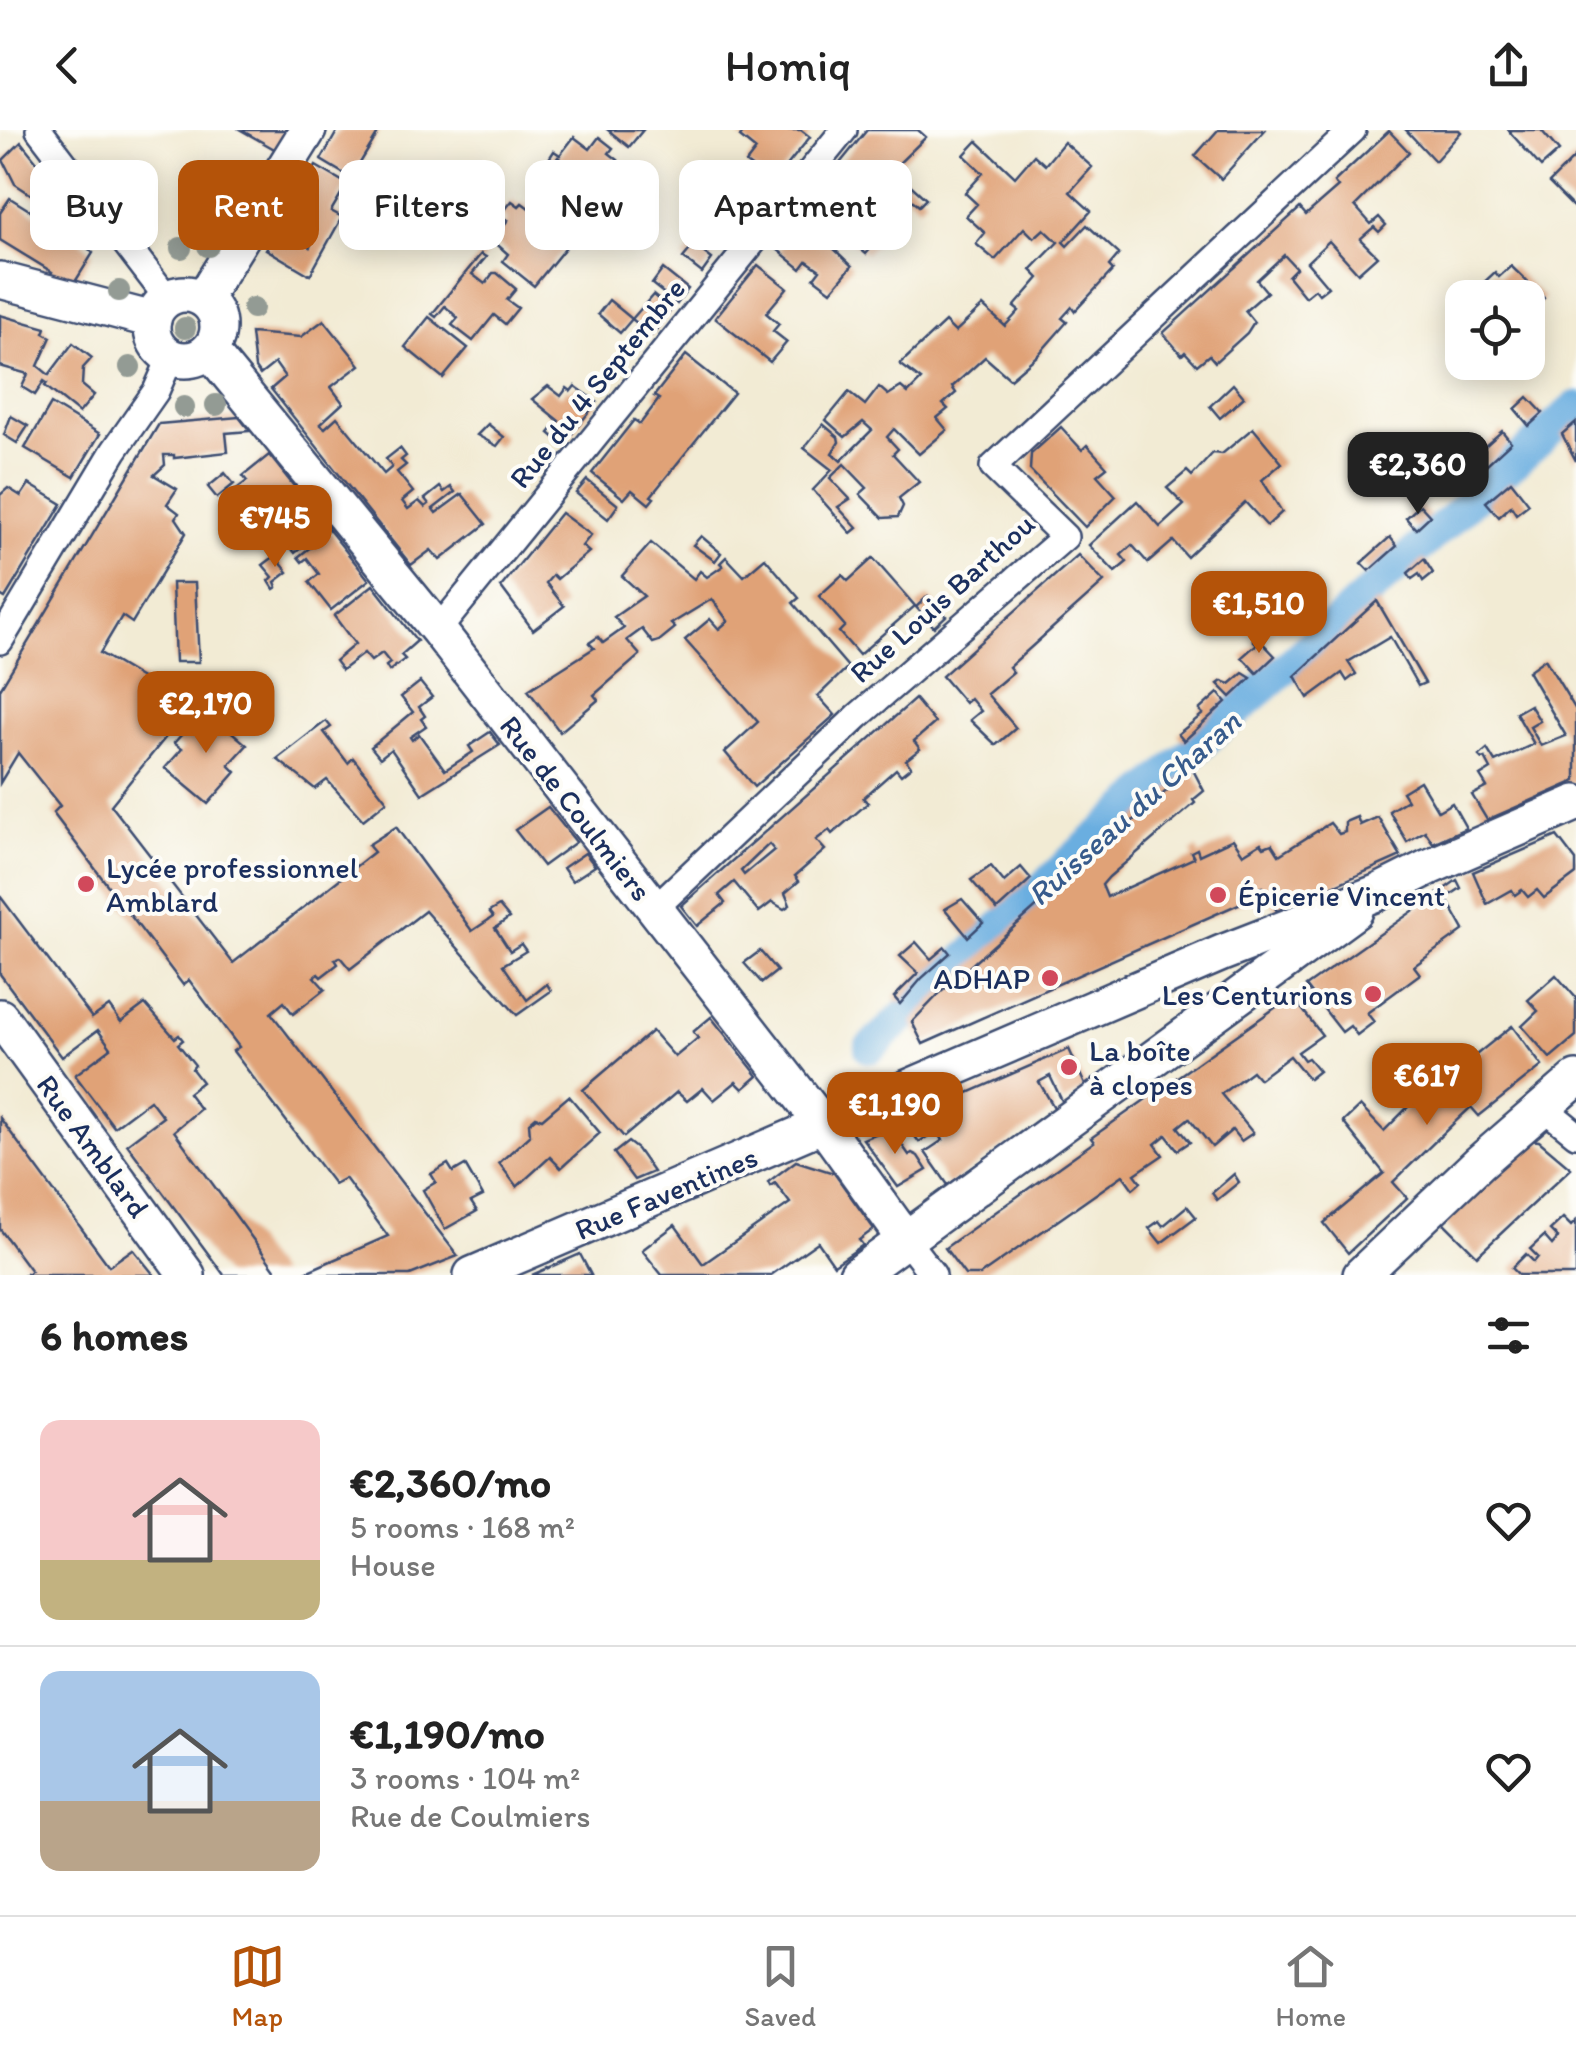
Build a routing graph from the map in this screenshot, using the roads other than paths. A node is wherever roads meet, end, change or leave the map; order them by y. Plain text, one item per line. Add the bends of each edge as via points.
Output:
1 (39, 130) edge
2 (308, 130) edge
3 (844, 130) edge
4 (1353, 130) edge
5 (0, 280) edge
6 (175, 306) junction
7 (210, 350) junction
8 (171, 358) junction
9 (438, 630) junction
10 (0, 640) edge
11 (1576, 802) edge
12 (1379, 892) junction
13 (654, 908) junction
14 (1222, 952) junction
15 (1239, 999) junction
16 (0, 1017) edge
17 (1576, 1078) edge
18 (1544, 1108) junction
19 (824, 1126) junction
20 (1576, 1134) edge
21 (906, 1240) junction
22 (186, 1275) edge
23 (472, 1275) edge
24 (857, 1275) edge
25 (933, 1275) edge
26 (1361, 1275) edge

1 - 6 street
2 - 6 street
3 - 9 street, Rue du 4 Septembre
4 - 13 street, Rue Louis Barthou via 993,468 1064,537 858,716
5 - 6 street
6 - 7 street via 211,307 218,328
6 - 8 street via 156,342
7 - 8 street via 192,360
7 - 9 street, Rue de Coulmiers
8 - 10 street
9 - 13 street, Rue de Coulmiers
11 - 12 street, Rue Faventines
12 - 14 street, Rue Faventines
12 - 15 street
13 - 19 street, Rue de Coulmiers
14 - 15 street via 1245,970
14 - 19 street, Rue Faventines
15 - 21 street
16 - 22 street, Rue Amblard
17 - 18 street
18 - 20 street
18 - 26 street
19 - 21 street, Rue de Coulmiers
19 - 23 street, Rue Faventines
21 - 24 street
21 - 25 street, Rue de Coulmiers

